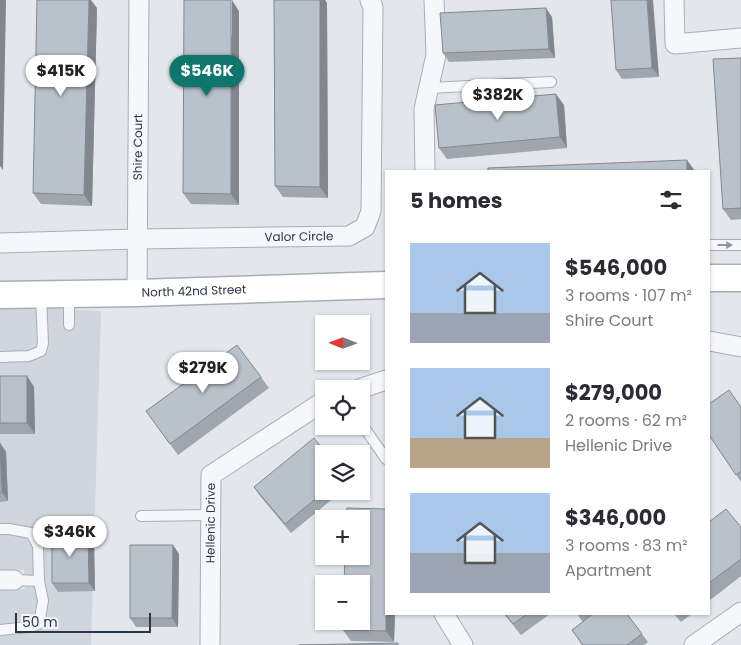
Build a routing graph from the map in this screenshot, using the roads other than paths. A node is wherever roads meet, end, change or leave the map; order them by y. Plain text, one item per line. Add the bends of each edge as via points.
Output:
1 (139, 0) edge
2 (370, 0) edge
3 (434, 0) edge
4 (674, 0) edge
5 (741, 38) edge
6 (551, 82) dead end
7 (429, 88) junction
8 (425, 170) edge
9 (137, 239) junction
10 (0, 243) edge
11 (710, 245) edge
12 (741, 245) edge
13 (710, 278) edge
14 (741, 278) edge
15 (385, 286) edge
16 (137, 293) junction
17 (41, 294) junction
18 (69, 294) junction
19 (0, 295) edge
20 (68, 325) dead end
21 (710, 341) edge
22 (741, 347) edge
23 (0, 357) edge
24 (385, 380) edge
25 (370, 385) edge
26 (315, 407) edge
27 (369, 435) edge
28 (385, 458) edge
29 (210, 515) junction
30 (141, 516) dead end
31 (0, 529) edge
32 (7, 580) edge
33 (39, 581) junction
34 (741, 612) edge
35 (445, 615) edge
36 (0, 630) edge
37 (210, 645) edge
38 (463, 645) edge
39 (694, 645) edge

1 - 9 street, Shire Court
2 - 9 street, Valor Circle via 373,7 371,211 365,227 349,236
3 - 7 street via 436,55
4 - 5 street via 674,44
6 - 7 lane
7 - 8 street via 424,110
9 - 10 street, Valor Circle
9 - 16 street, Shire Court
11 -> 12 lane
13 - 14 street
15 - 16 street, North 42nd Street
16 - 18 street, North 42nd Street
17 - 18 street, North 42nd Street
17 - 19 street, North 42nd Street
17 - 23 lane via 42,351 29,356
18 - 20 lane
21 - 22 street
24 - 25 street
26 - 29 street, Hellenic Drive via 211,475
27 - 28 lane
29 - 30 lane
29 - 37 street, Hellenic Drive
31 - 33 lane via 31,534 38,546
32 - 33 lane
33 - 36 lane via 42,600 39,624
34 - 39 street
35 - 38 street

